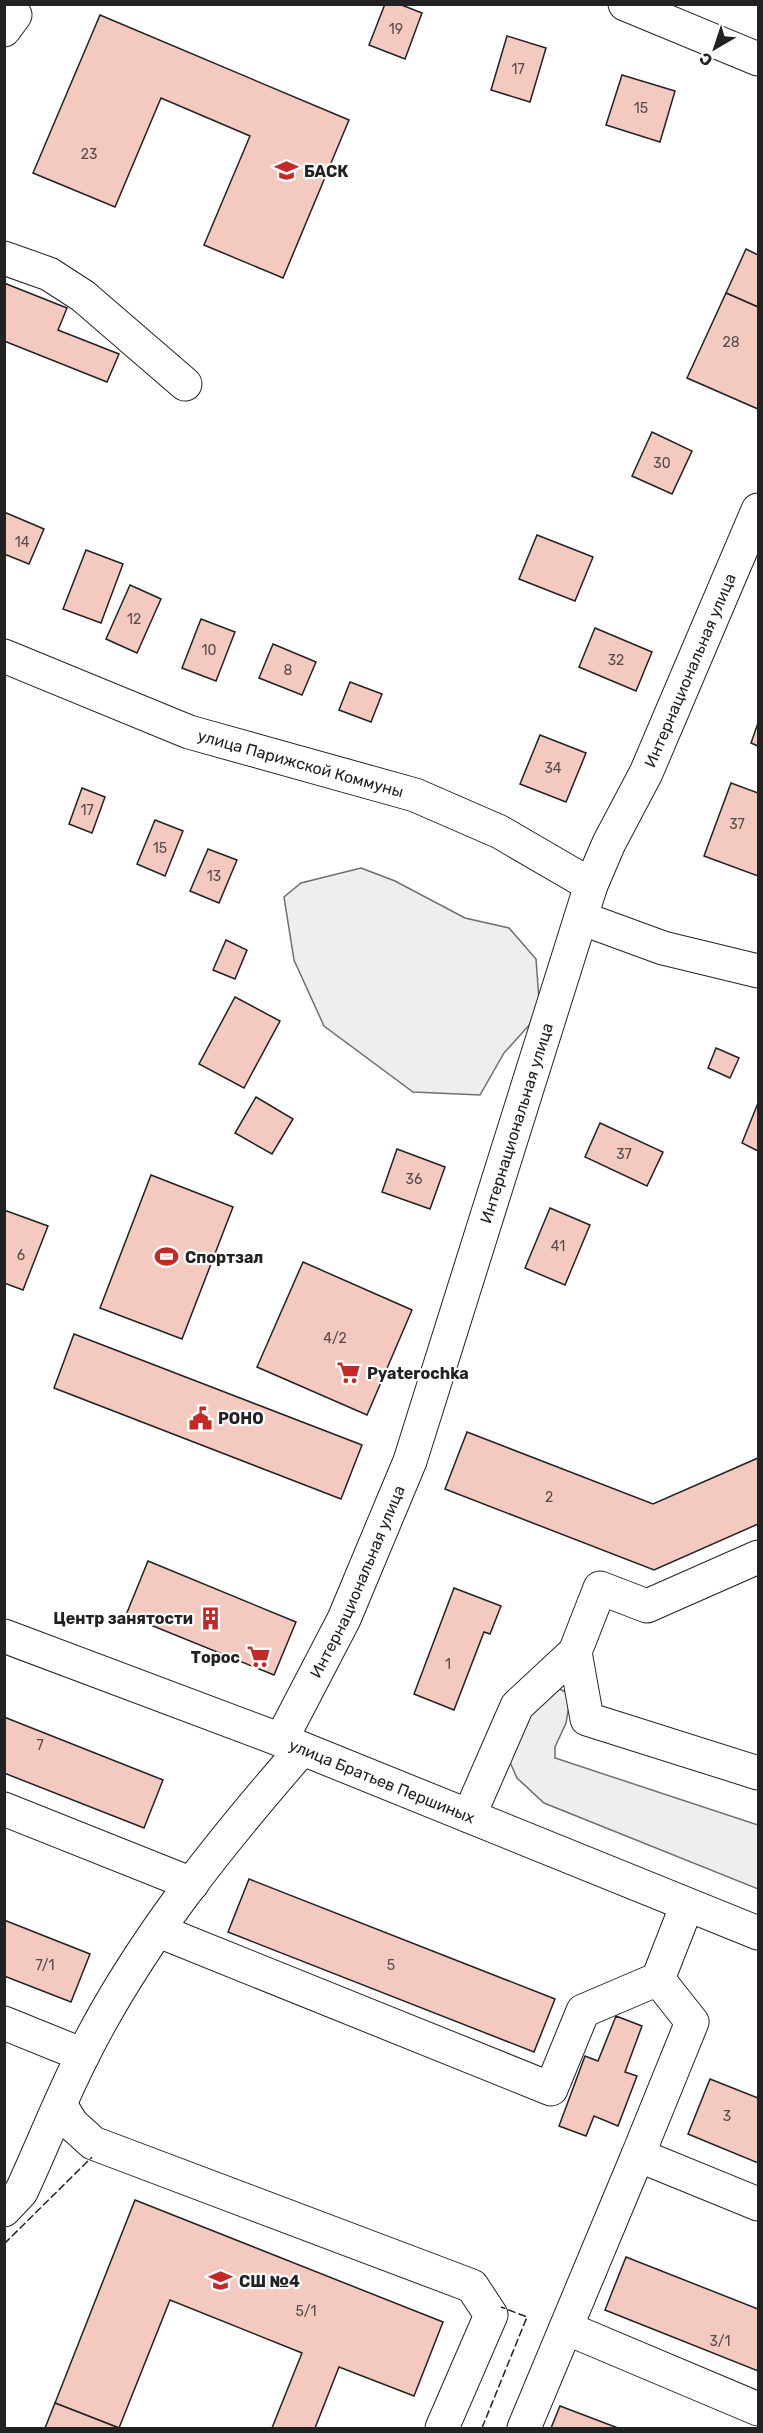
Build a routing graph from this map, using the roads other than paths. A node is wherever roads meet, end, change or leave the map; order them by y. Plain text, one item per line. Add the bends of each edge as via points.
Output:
1 (625, 4) edge
2 (759, 59) edge
3 (4, 258) edge
4 (185, 384) dead end
5 (759, 510) edge
6 (4, 656) edge
7 (591, 885) junction
8 (581, 918) junction
9 (759, 971) edge
10 (759, 1557) edge
11 (4, 1636) edge
12 (575, 1652) junction
13 (292, 1745) junction
14 (759, 1773) edge
15 (4, 1809) edge
16 (469, 1816) junction
17 (192, 1884) junction
18 (687, 1905) junction
19 (159, 1931) junction
20 (759, 1933) edge
21 (658, 1979) junction
22 (4, 2023) edge
23 (82, 2055) junction
24 (61, 2106) junction
25 (638, 2155) junction
26 (759, 2204) edge
27 (4, 2210) edge
28 (566, 2328) junction
29 (759, 2409) edge
30 (442, 2428) edge
31 (524, 2428) edge

1 - 2 street
3 - 4 street via 49,274 83,296
5 - 7 street, Интернациональная улица via 646,773
6 - 7 street, улица Парижской Коммуны via 189,732 415,795 500,832
7 - 8 street, Интернациональная улица
8 - 9 street via 663,948
8 - 13 street, Интернациональная улица via 410,1461
10 - 12 street via 647,1606 600,1588
11 - 13 street, улица Братьев Першиных
12 - 14 street via 587,1719
12 - 16 street via 518,1706
13 - 16 street, улица Братьев Першиных
13 - 17 street, Интернациональная улица
15 - 17 street
16 - 18 street, улица Братьев Першиных
17 - 19 street, Интернациональная улица
18 - 20 street, улица Братьев Першиных
18 - 21 street
19 - 21 street via 551,2089 583,2011
19 - 23 street, Интернациональная улица
21 - 25 street via 692,2022
22 - 23 street
23 - 24 street, Интернациональная улица
24 - 27 street, Интернациональная улица via 21,2192
24 - 30 street via 72,2124 93,2143 472,2286 491,2315
25 - 26 street
25 - 28 street
28 - 29 street
28 - 31 street

